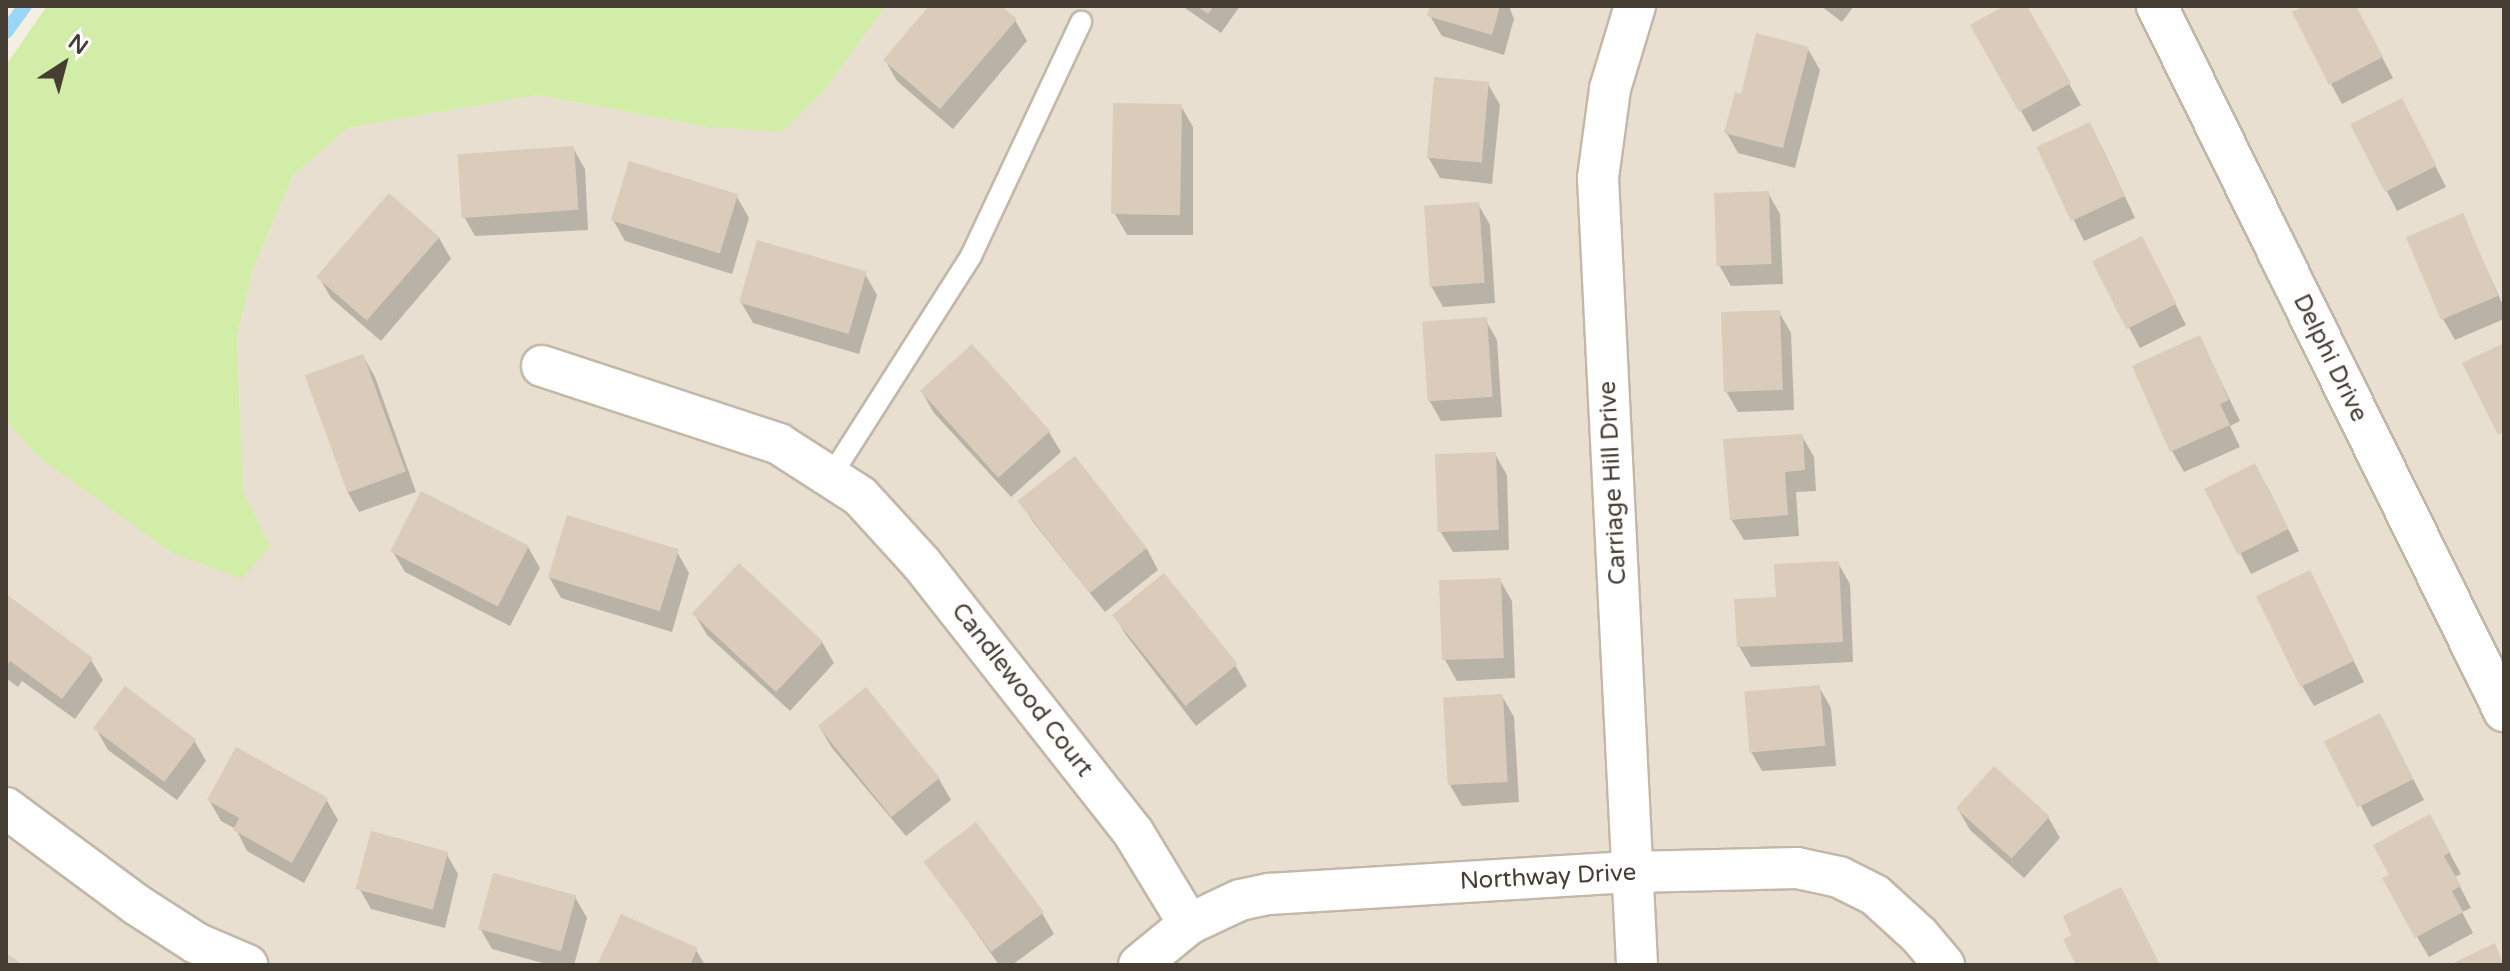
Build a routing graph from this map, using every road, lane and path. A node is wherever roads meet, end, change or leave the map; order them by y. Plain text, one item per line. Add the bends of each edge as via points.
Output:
1 (1635, 6) edge
2 (2157, 6) edge
3 (1081, 22) dead end
4 (542, 366) dead end
5 (831, 476) junction
6 (2504, 711) edge
7 (6, 808) edge
8 (1632, 872) junction
9 (1189, 924) junction
10 (247, 965) edge
11 (1139, 965) edge
12 (1637, 965) edge
13 (1944, 965) edge

1 - 8 street, Carriage Hill Drive via 1610,89 1598,178
2 - 6 street, Delphi Drive
3 - 5 lane via 971,256
4 - 5 street, Candlewood Court via 779,444
5 - 9 street, Candlewood Court via 860,496 922,564 1133,832
7 - 10 street via 137,905 196,943
8 - 9 street, Northway Drive via 1269,894 1240,900
8 - 12 street, Carriage Hill Drive
8 - 13 street, Northway Drive via 1797,868 1839,877 1875,895
9 - 11 street, Northway Drive

